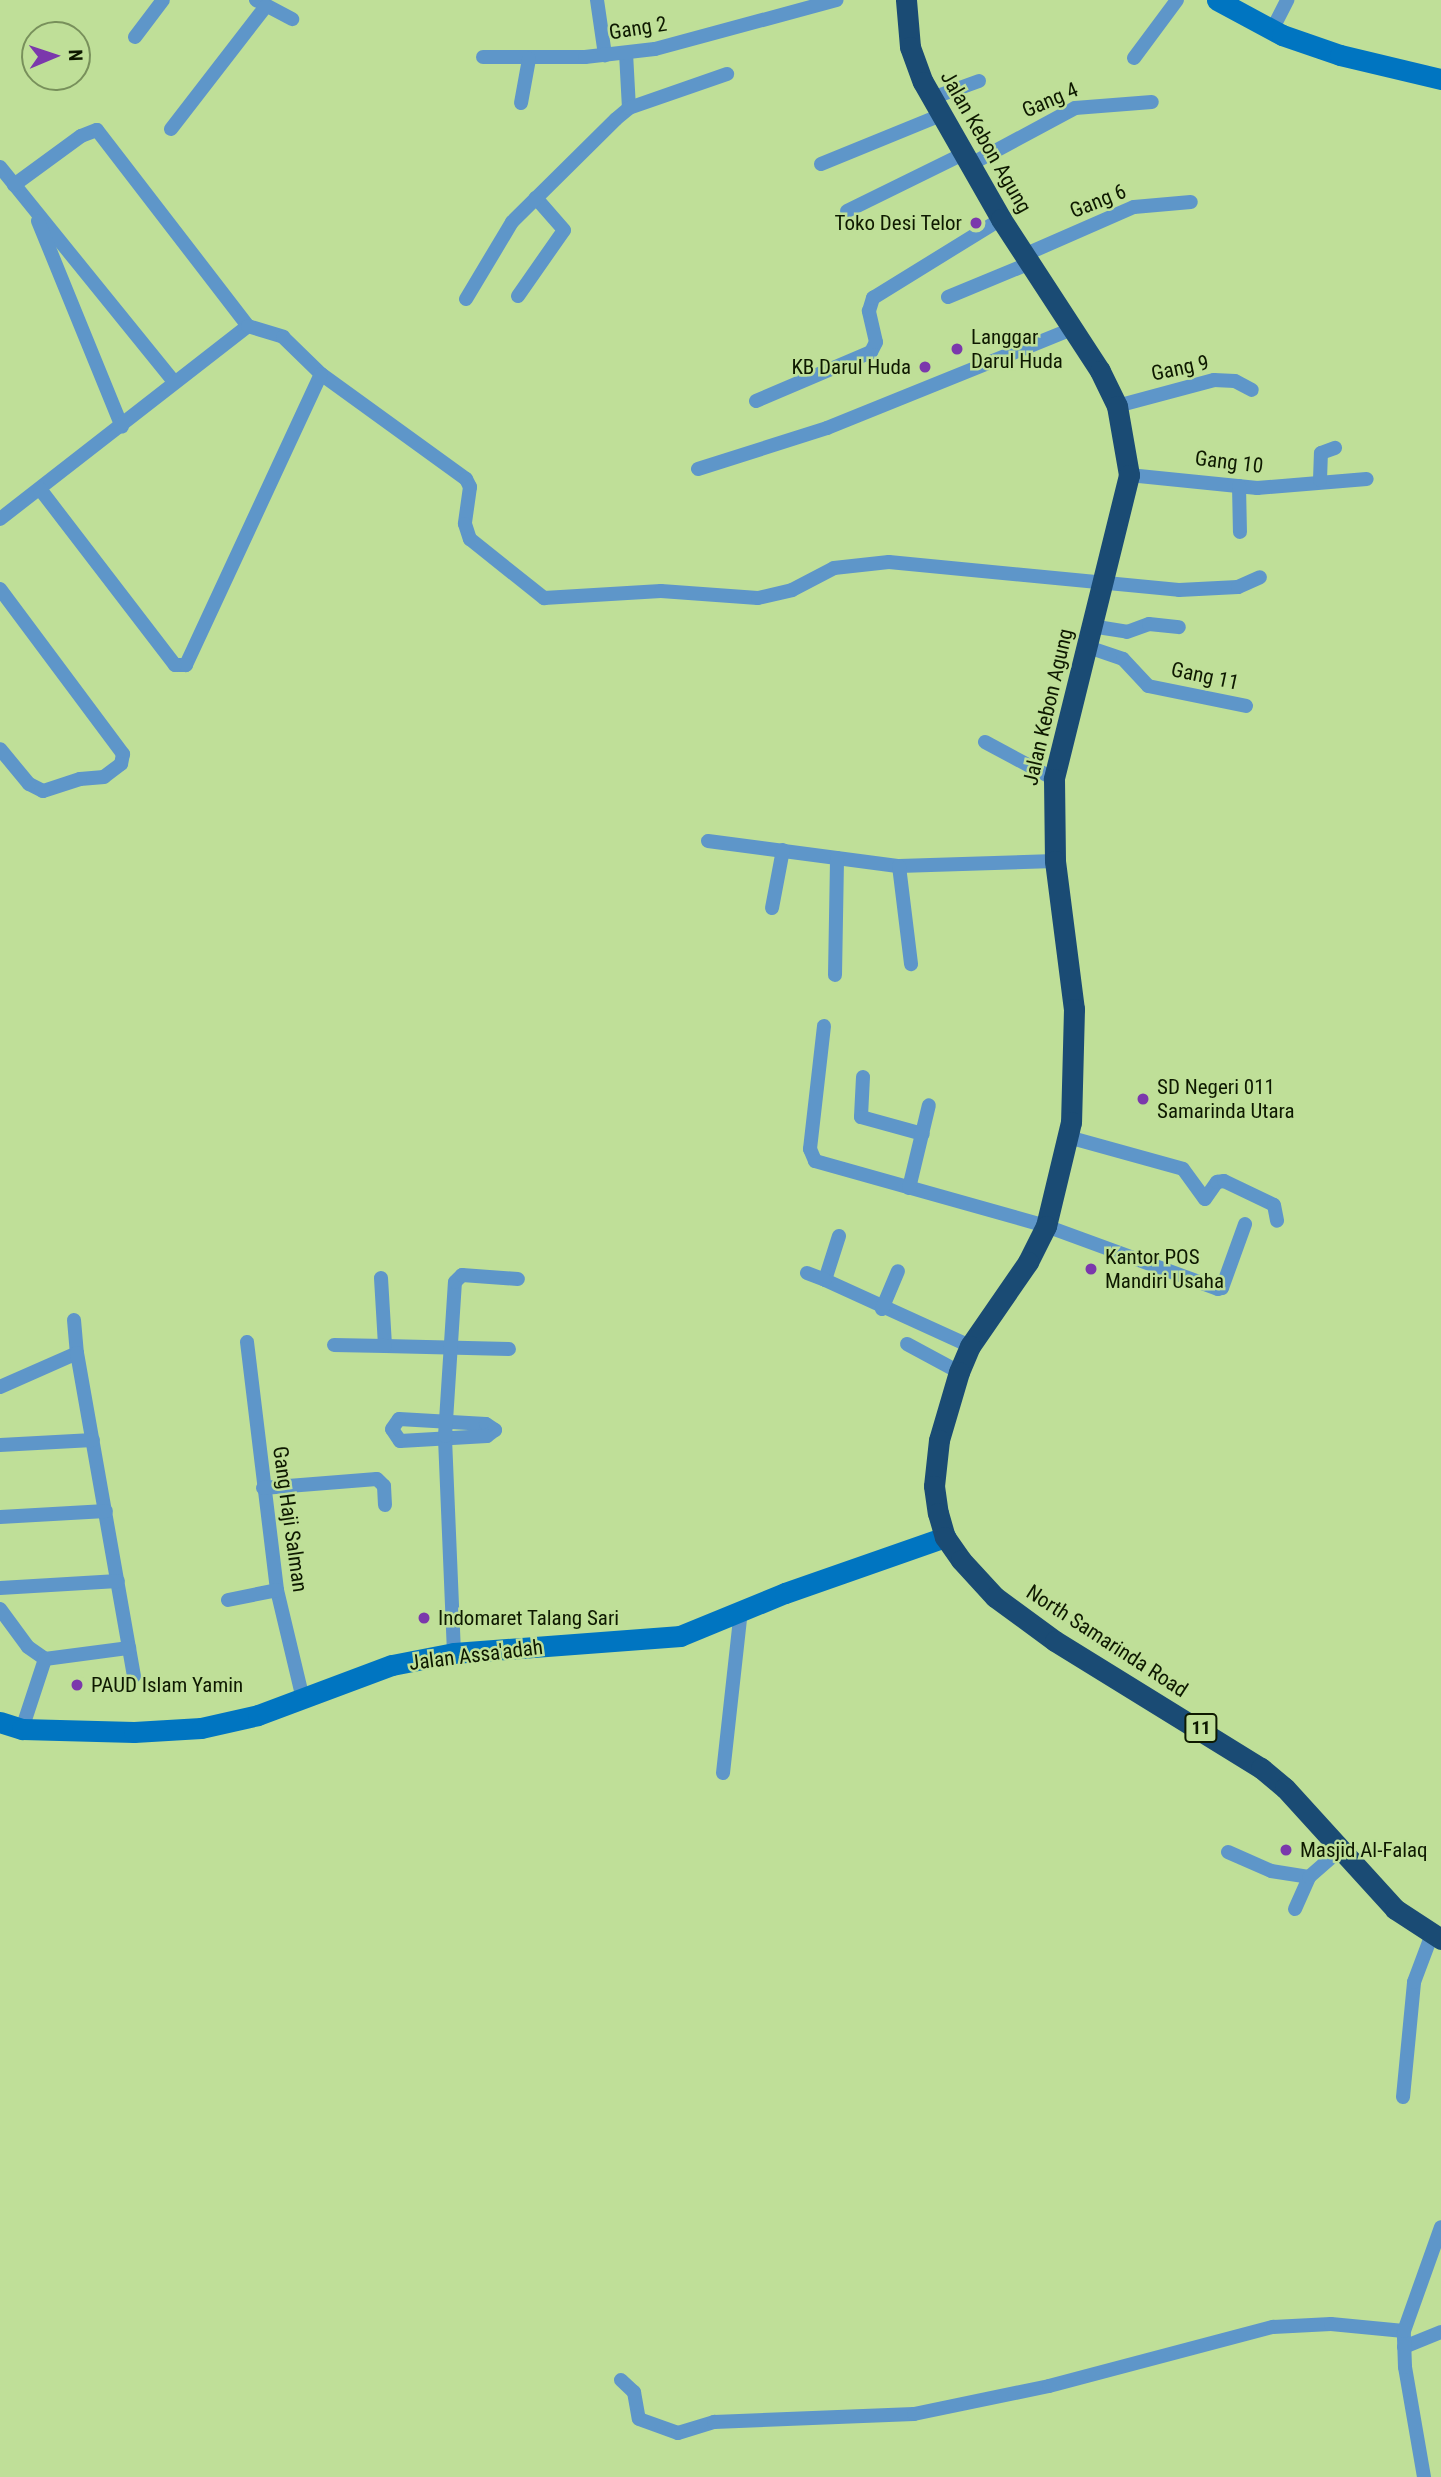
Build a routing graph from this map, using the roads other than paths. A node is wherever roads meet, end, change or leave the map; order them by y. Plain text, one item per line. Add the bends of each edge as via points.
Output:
1 (163, 0) edge
2 (597, 0) edge
3 (836, 0) edge
4 (906, 0) edge
5 (1177, 0) edge
6 (1217, 0) edge
7 (1287, 0) edge
8 (261, 3) edge
9 (292, 19) dead end
10 (1272, 30) junction
11 (135, 37) dead end
12 (626, 53) junction
13 (605, 55) junction
14 (483, 57) dead end
15 (1134, 58) dead end
16 (529, 59) junction
17 (727, 74) dead end
18 (1441, 79) edge
19 (979, 81) dead end
20 (1152, 102) dead end
21 (521, 103) dead end
22 (937, 106) junction
23 (629, 108) junction
24 (170, 129) dead end
25 (969, 158) junction
26 (821, 164) dead end
27 (0, 167) edge
28 (14, 185) junction
29 (536, 198) junction
30 (1191, 202) dead end
31 (847, 211) dead end
32 (35, 214) junction
33 (1001, 219) junction
34 (1027, 259) junction
35 (518, 296) dead end
36 (948, 298) dead end
37 (466, 299) dead end
38 (248, 326) junction
39 (1074, 328) junction
40 (320, 374) junction
41 (173, 382) junction
42 (1252, 390) dead end
43 (757, 401) dead end
44 (1117, 406) junction
45 (122, 427) junction
46 (1335, 448) dead end
47 (698, 469) dead end
48 (1129, 475) junction
49 (1367, 479) dead end
50 (1320, 480) junction
51 (1239, 486) junction
52 (40, 489) junction
53 (0, 519) edge
54 (1240, 532) dead end
55 (1260, 577) dead end
56 (1103, 584) junction
57 (0, 589) edge
58 (1179, 627) dead end
59 (1088, 636) junction
60 (1246, 706) dead end
61 (985, 742) dead end
62 (0, 749) edge
63 (1054, 779) junction
64 (708, 841) dead end
65 (783, 850) junction
66 (837, 858) junction
67 (1055, 861) junction
68 (899, 866) junction
69 (772, 908) dead end
70 (911, 964) dead end
71 (835, 975) dead end
72 (824, 1026) dead end
73 (863, 1077) dead end
74 (929, 1105) dead end
75 (923, 1133) junction
76 (1068, 1136) junction
77 (909, 1188) junction
78 (1277, 1221) dead end
79 (1245, 1224) dead end
80 (1046, 1226) junction
81 (839, 1236) dead end
82 (898, 1271) dead end
83 (807, 1273) dead end
84 (381, 1278) dead end
85 (518, 1279) dead end
86 (825, 1280) junction
87 (882, 1309) junction
88 (74, 1320) dead end
89 (247, 1342) dead end
90 (907, 1344) dead end
91 (334, 1345) dead end
92 (385, 1346) junction
93 (970, 1346) junction
94 (451, 1348) junction
95 (509, 1349) dead end
96 (77, 1353) junction
97 (959, 1372) junction
98 (0, 1387) edge
99 (445, 1421) junction
100 (445, 1436) junction
101 (93, 1440) junction
102 (0, 1445) edge
103 (263, 1488) junction
104 (385, 1505) dead end
105 (106, 1511) junction
106 (0, 1517) edge
107 (945, 1537) junction
108 (118, 1581) junction
109 (0, 1588) edge
110 (277, 1590) junction
111 (228, 1600) dead end
112 (0, 1609) edge
113 (741, 1611) junction
114 (129, 1648) junction
115 (454, 1653) junction
116 (45, 1659) junction
117 (134, 1676) dead end
118 (303, 1699) junction
119 (6, 1726) edge
120 (723, 1773) dead end
121 (1341, 1849) junction
122 (1228, 1852) dead end
123 (1309, 1877) junction
124 (1295, 1909) dead end
125 (1436, 1937) edge
126 (1403, 2097) dead end
127 (1441, 2227) edge
128 (1404, 2331) junction
129 (1441, 2332) edge
130 (1404, 2347) junction
131 (621, 2380) dead end
132 (1424, 2477) edge

1 - 11 street
2 - 13 street
3 - 12 street, Gang 2 via 675,45
4 - 22 highway, Jalan Kebon Agung via 910,47
5 - 15 street
6 - 10 street
7 - 10 street
8 - 9 street
8 - 24 street
10 - 18 street via 1340,55
12 - 13 street, Gang 2
12 - 23 street
13 - 16 street, Gang 2
14 - 16 street, Gang 2
16 - 21 street
17 - 23 street
19 - 22 street
20 - 25 street, Gang 4 via 1075,108
22 - 25 highway, Jalan Kebon Agung
22 - 26 street
23 - 29 street
25 - 31 street, Gang 4
25 - 33 highway, Jalan Kebon Agung
27 - 28 street
28 - 32 street
28 - 38 street via 81,136 97,130
29 - 35 street via 564,230
29 - 37 street via 512,222
30 - 34 street, Gang 6 via 1114,213
32 - 41 street
32 - 45 street
33 - 34 highway, Jalan Kebon Agung
33 - 43 street via 873,298 869,311 876,342 871,352
34 - 36 street, Gang 6
34 - 39 highway, Jalan Kebon Agung
38 - 40 street via 283,337
38 - 41 street
39 - 44 highway, Jalan Kebon Agung
39 - 47 street via 827,428
40 - 52 street via 186,665 175,665
40 - 56 street via 466,480 470,487 466,524 470,539 544,598 661,591 758,597 792,590 834,568 889,562 975,567 1004,576
41 - 45 street
42 - 44 street, Gang 9 via 1236,381 1214,380
44 - 48 highway, Jalan Kebon Agung
45 - 52 street
46 - 50 street via 1321,453
48 - 51 street, Gang 10
48 - 56 highway, Jalan Kebon Agung
49 - 50 street, Gang 10
50 - 51 street, Gang 10 via 1274,488
51 - 54 street
52 - 53 street
55 - 56 street via 1224,589
56 - 59 highway, Jalan Kebon Agung
57 - 62 street via 123,754 121,764 104,777 43,791 29,784
58 - 59 street via 1149,624 1127,632
59 - 60 street, Gang 11 via 1123,659 1149,685
59 - 63 highway, Jalan Kebon Agung
61 - 63 street
63 - 67 highway, Jalan Kebon Agung
64 - 65 street
65 - 66 street
65 - 69 street
66 - 68 street
66 - 71 street
67 - 68 street
67 - 76 highway, Jalan Kebon Agung via 1074,1009 1074,1087
68 - 70 street
72 - 77 street via 811,1156 821,1164
73 - 75 street via 861,1117
74 - 75 street
75 - 77 street
76 - 78 street via 1183,1169 1205,1199 1218,1181 1233,1185 1274,1205
76 - 80 highway, Jalan Kebon Agung
77 - 80 street
79 - 80 street via 1221,1289
80 - 93 highway, Jalan Kebon Agung via 1028,1262
81 - 86 street
82 - 87 street
83 - 86 street
84 - 92 street
85 - 94 street via 463,1275 457,1279
86 - 87 street
87 - 93 street
88 - 96 street
89 - 103 street, Gang Haji Salman
90 - 97 street
91 - 92 street
92 - 94 street
93 - 97 highway, Jalan Kebon Agung
94 - 95 street
94 - 99 street
96 - 98 street
96 - 101 street
97 - 107 highway, Jalan Kebon Agung via 935,1464 934,1486
99 - 100 street
99 - 100 street via 486,1424 495,1430 486,1436
99 - 100 street via 399,1419 392,1429 400,1440
100 - 115 street
101 - 102 street
101 - 105 street
103 - 104 street via 377,1479 384,1486
103 - 110 street, Gang Haji Salman
105 - 106 street
105 - 108 street
107 - 113 street, Jalan Assa'adah
107 - 121 highway, North Samarinda Road / 11 via 995,1597 1055,1641 1261,1768
108 - 109 street
108 - 114 street
110 - 111 street
110 - 118 street, Gang Haji Salman
112 - 116 street via 28,1647
113 - 115 street, Jalan Assa'adah via 680,1636
113 - 120 street
114 - 116 street
114 - 117 street
115 - 118 street, Jalan Assa'adah via 359,1675
116 - 119 street
118 - 119 street, Jalan Assa'adah via 201,1728 134,1732
121 - 123 street
121 - 125 highway, North Samarinda Road / 11 via 1405,1918
122 - 123 street via 1271,1871
123 - 124 street
125 - 126 street via 1414,1982
127 - 128 street
128 - 130 street
128 - 131 street via 1331,2324 1273,2328 1049,2386 914,2414 714,2421 678,2433 639,2419 634,2392
129 - 130 street
130 - 132 street

